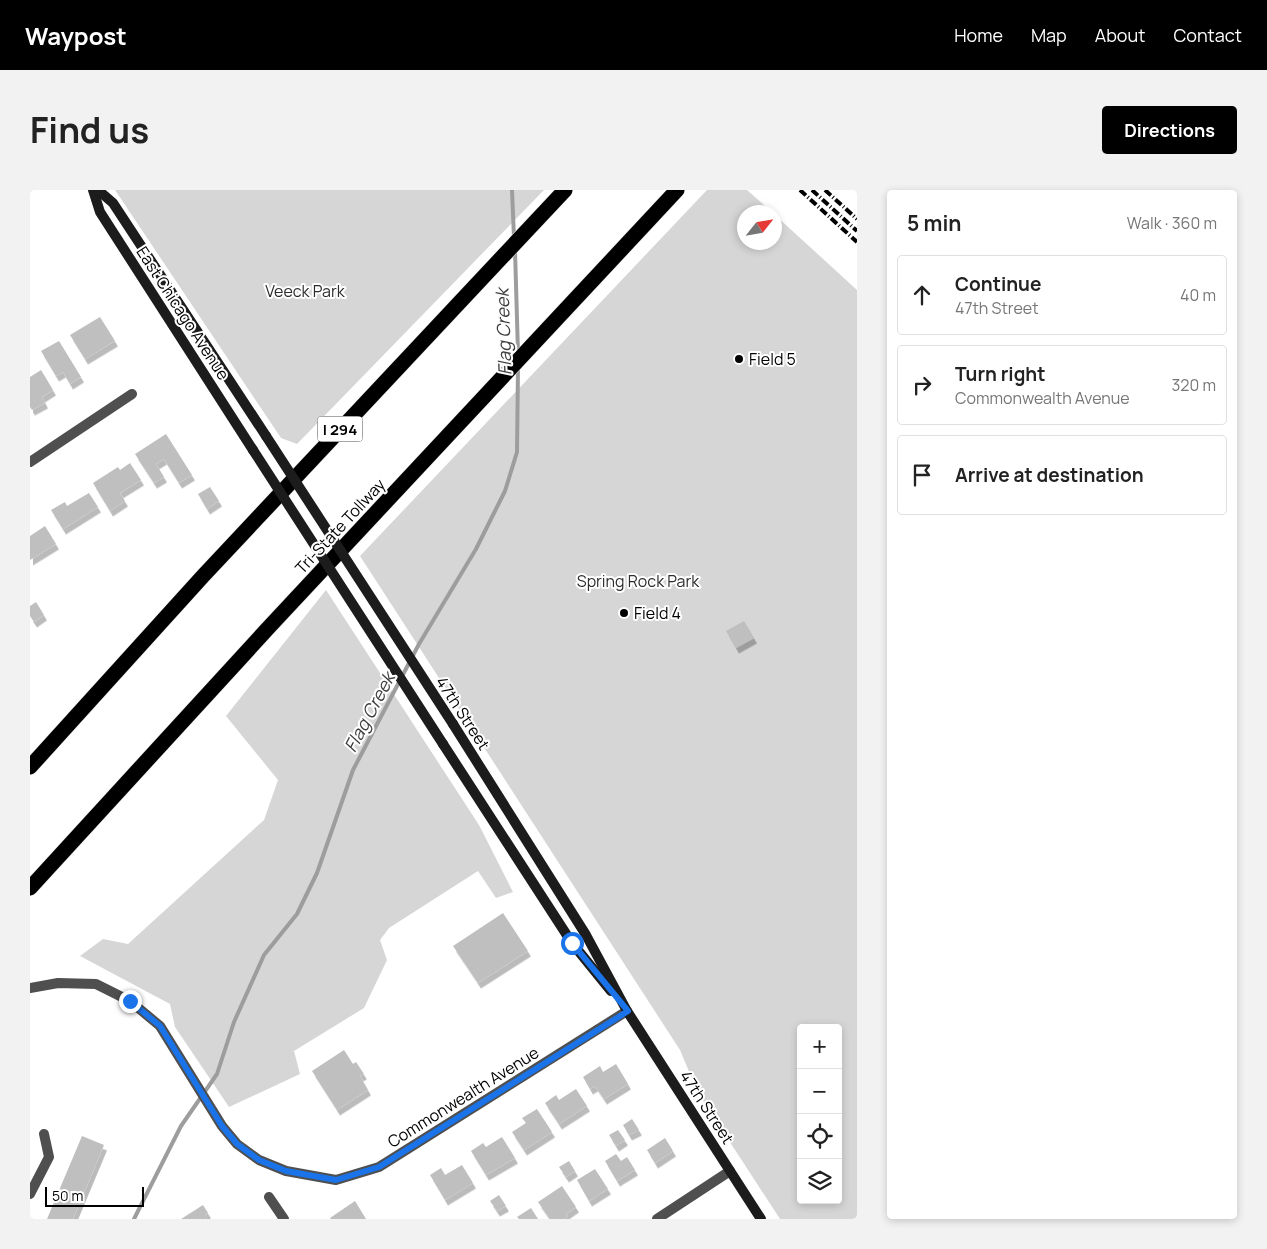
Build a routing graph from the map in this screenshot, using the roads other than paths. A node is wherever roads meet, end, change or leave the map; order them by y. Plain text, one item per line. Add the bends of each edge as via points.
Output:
1 (93, 190) edge
2 (98, 190) edge
3 (565, 190) edge
4 (677, 190) edge
5 (132, 394) dead end
6 (266, 436) joint
7 (253, 450) joint
8 (30, 462) edge
9 (30, 767) edge
10 (30, 888) edge
11 (30, 988) edge
12 (628, 1011) junction
13 (44, 1134) dead end
14 (730, 1172) junction
15 (30, 1194) edge
16 (269, 1197) dead end
17 (284, 1219) edge
18 (657, 1219) edge
19 (761, 1219) edge

1 - 7 main road, East Chicago Avenue via 100,212
2 - 6 main road, East Chicago Avenue via 113,203
3 - 9 highway, I 294 via 203,576
4 - 10 highway, Tri-State Tollway
5 - 8 street
6 - 12 main road, 47th Street, bridge via 586,935
7 - 12 main road, 47th Street, bridge via 572,943
11 - 12 street, Commonwealth Avenue via 58,983 96,984 130,1001 160,1026 222,1126 237,1144 259,1160 286,1171 336,1180 379,1167
12 - 14 main road, 47th Street
13 - 15 street via 49,1157
14 - 18 street
14 - 19 main road, 47th Street
16 - 17 street

